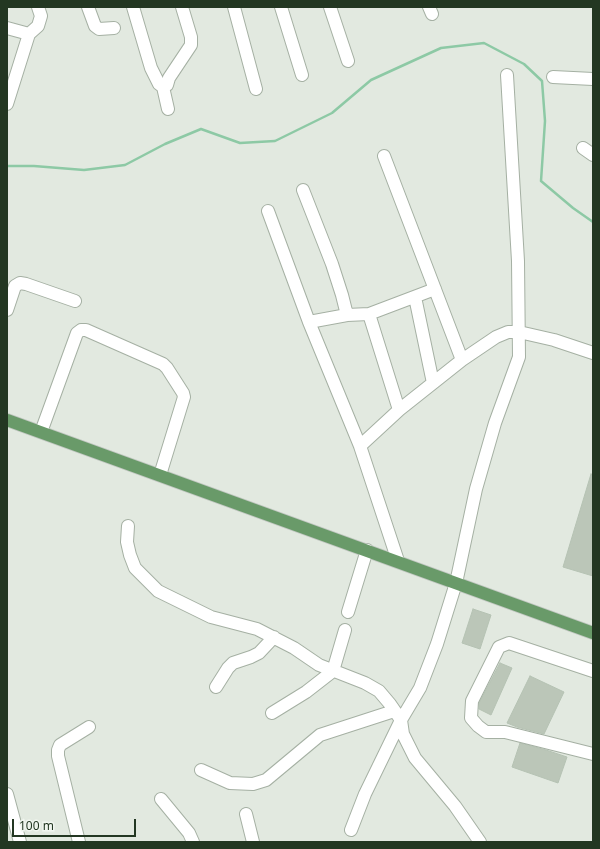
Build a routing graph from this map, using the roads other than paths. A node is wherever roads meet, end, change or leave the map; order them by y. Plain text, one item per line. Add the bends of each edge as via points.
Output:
1 (38, 7) edge
2 (88, 7) edge
3 (133, 7) edge
4 (182, 7) edge
5 (234, 7) edge
6 (281, 7) edge
7 (330, 7) edge
8 (7, 28) edge
9 (114, 28) dead end
10 (29, 34) junction
11 (348, 61) dead end
12 (302, 75) dead end
13 (508, 75) dead end
14 (553, 78) dead end
15 (593, 79) edge
16 (164, 87) junction
17 (256, 89) dead end
18 (7, 104) edge
19 (168, 109) dead end
20 (384, 156) dead end
21 (303, 190) dead end
22 (268, 211) dead end
23 (434, 289) junction
24 (415, 297) junction
25 (75, 301) dead end
26 (7, 310) edge
27 (370, 314) junction
28 (347, 315) junction
29 (309, 322) junction
30 (518, 332) junction
31 (593, 353) edge
32 (462, 360) junction
33 (433, 383) junction
34 (399, 410) junction
35 (7, 420) edge
36 (41, 432) junction
37 (360, 446) junction
38 (160, 475) junction
39 (128, 526) dead end
40 (367, 550) junction
41 (398, 561) junction
42 (456, 583) junction
43 (348, 612) dead end
44 (345, 630) dead end
45 (593, 633) edge
46 (274, 637) junction
47 (333, 671) junction
48 (593, 671) edge
49 (216, 687) dead end
50 (272, 713) dead end
51 (398, 715) junction
52 (89, 727) dead end
53 (593, 754) edge
54 (201, 770) dead end
55 (7, 794) edge
56 (161, 799) dead end
57 (246, 814) dead end
58 (351, 830) dead end
59 (20, 842) edge
60 (79, 842) edge
61 (193, 842) edge
62 (253, 842) edge
63 (480, 842) edge

1 - 10 street via 41,16 38,26
2 - 9 street via 95,26 99,29
3 - 16 street via 151,68 158,84
4 - 16 street via 191,45
5 - 17 street
6 - 12 street
7 - 11 street
8 - 10 street
10 - 18 street
13 - 30 street via 518,254
14 - 15 street
16 - 19 street
20 - 23 street
21 - 28 street via 332,264
22 - 29 street
23 - 24 street
23 - 32 street
24 - 27 street
24 - 33 street
25 - 26 street via 20,283 15,286
27 - 28 street
27 - 34 street
28 - 29 street
29 - 37 street
30 - 31 street via 554,340
30 - 32 street via 508,332 496,337
30 - 42 street via 519,357 495,423 476,489
32 - 33 street
33 - 34 street
34 - 37 street
35 - 36 main road
36 - 38 main road
36 - 38 street via 77,333 86,330 163,364 183,393 184,397
37 - 41 street
38 - 40 main road
39 - 46 street via 127,542 135,568 158,591 211,617 257,629
40 - 41 main road
40 - 43 street
41 - 42 main road
42 - 45 main road
42 - 51 street via 420,688
44 - 47 street
46 - 47 street
46 - 49 street via 258,653 233,663
47 - 50 street
47 - 51 street via 379,691
48 - 53 street via 508,643 499,647 472,701 471,718 486,732 505,732
51 - 54 street via 320,736 266,780 253,784 230,783
51 - 58 street
51 - 63 street via 403,734 415,758
52 - 60 street via 60,745 58,756
55 - 59 street
56 - 61 street
57 - 62 street

